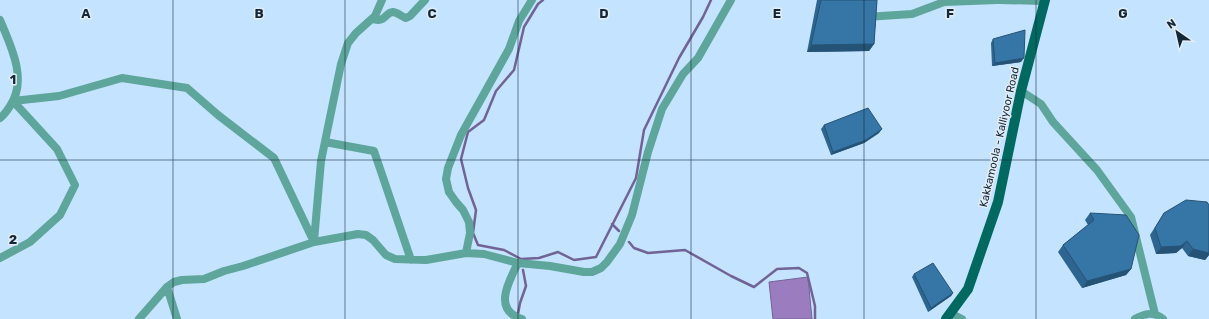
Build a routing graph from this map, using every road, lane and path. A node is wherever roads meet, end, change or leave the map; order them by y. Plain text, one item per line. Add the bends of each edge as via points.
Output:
1 (382, 0) edge
2 (425, 0) edge
3 (532, 0) edge
4 (731, 0) edge
5 (997, 0) edge
6 (1000, 0) edge
7 (1044, 0) edge
8 (857, 17) edge
9 (372, 19) junction
10 (0, 20) edge
11 (1021, 91) junction
12 (13, 101) junction
13 (0, 118) edge
14 (325, 142) junction
15 (314, 242) junction
16 (466, 253) junction
17 (0, 258) edge
18 (410, 260) junction
19 (518, 263) junction
20 (166, 287) junction
21 (1155, 314) junction
22 (948, 316) edge
23 (139, 319) edge
24 (177, 319) edge
25 (522, 319) edge
26 (962, 319) edge
27 (1135, 319) edge
28 (1164, 319) edge

1 - 9 street
2 - 9 street via 406,18 392,12 383,19
3 - 16 street via 519,21 510,49 461,135 448,168 446,179 449,192 469,222 470,234
4 - 19 street via 698,58 683,74 662,109 632,215 620,244 607,262 592,272
5 - 8 street via 944,2 912,14
6 - 7 street
7 - 11 main road, Kakkamoola - Kalliyoor Road
9 - 14 street via 348,43 341,64
10 - 12 street via 15,57 18,79
11 - 21 street via 1041,104 1053,122 1097,170 1131,217
11 - 22 main road, Kakkamoola - Kalliyoor Road via 998,202 968,288
12 - 13 street
12 - 15 street via 59,96 122,78 187,88 274,158
12 - 17 street via 57,148 75,185 60,215 30,242
14 - 15 street
14 - 18 street via 374,151
15 - 18 street via 358,234 366,235 386,255 395,259
15 - 20 street via 204,279 182,280
16 - 18 street
16 - 19 street via 484,254
19 - 25 street via 506,290 505,300 509,311
20 - 23 street
20 - 24 street
21 - 27 street via 1145,314
21 - 28 street
22 - 26 street

